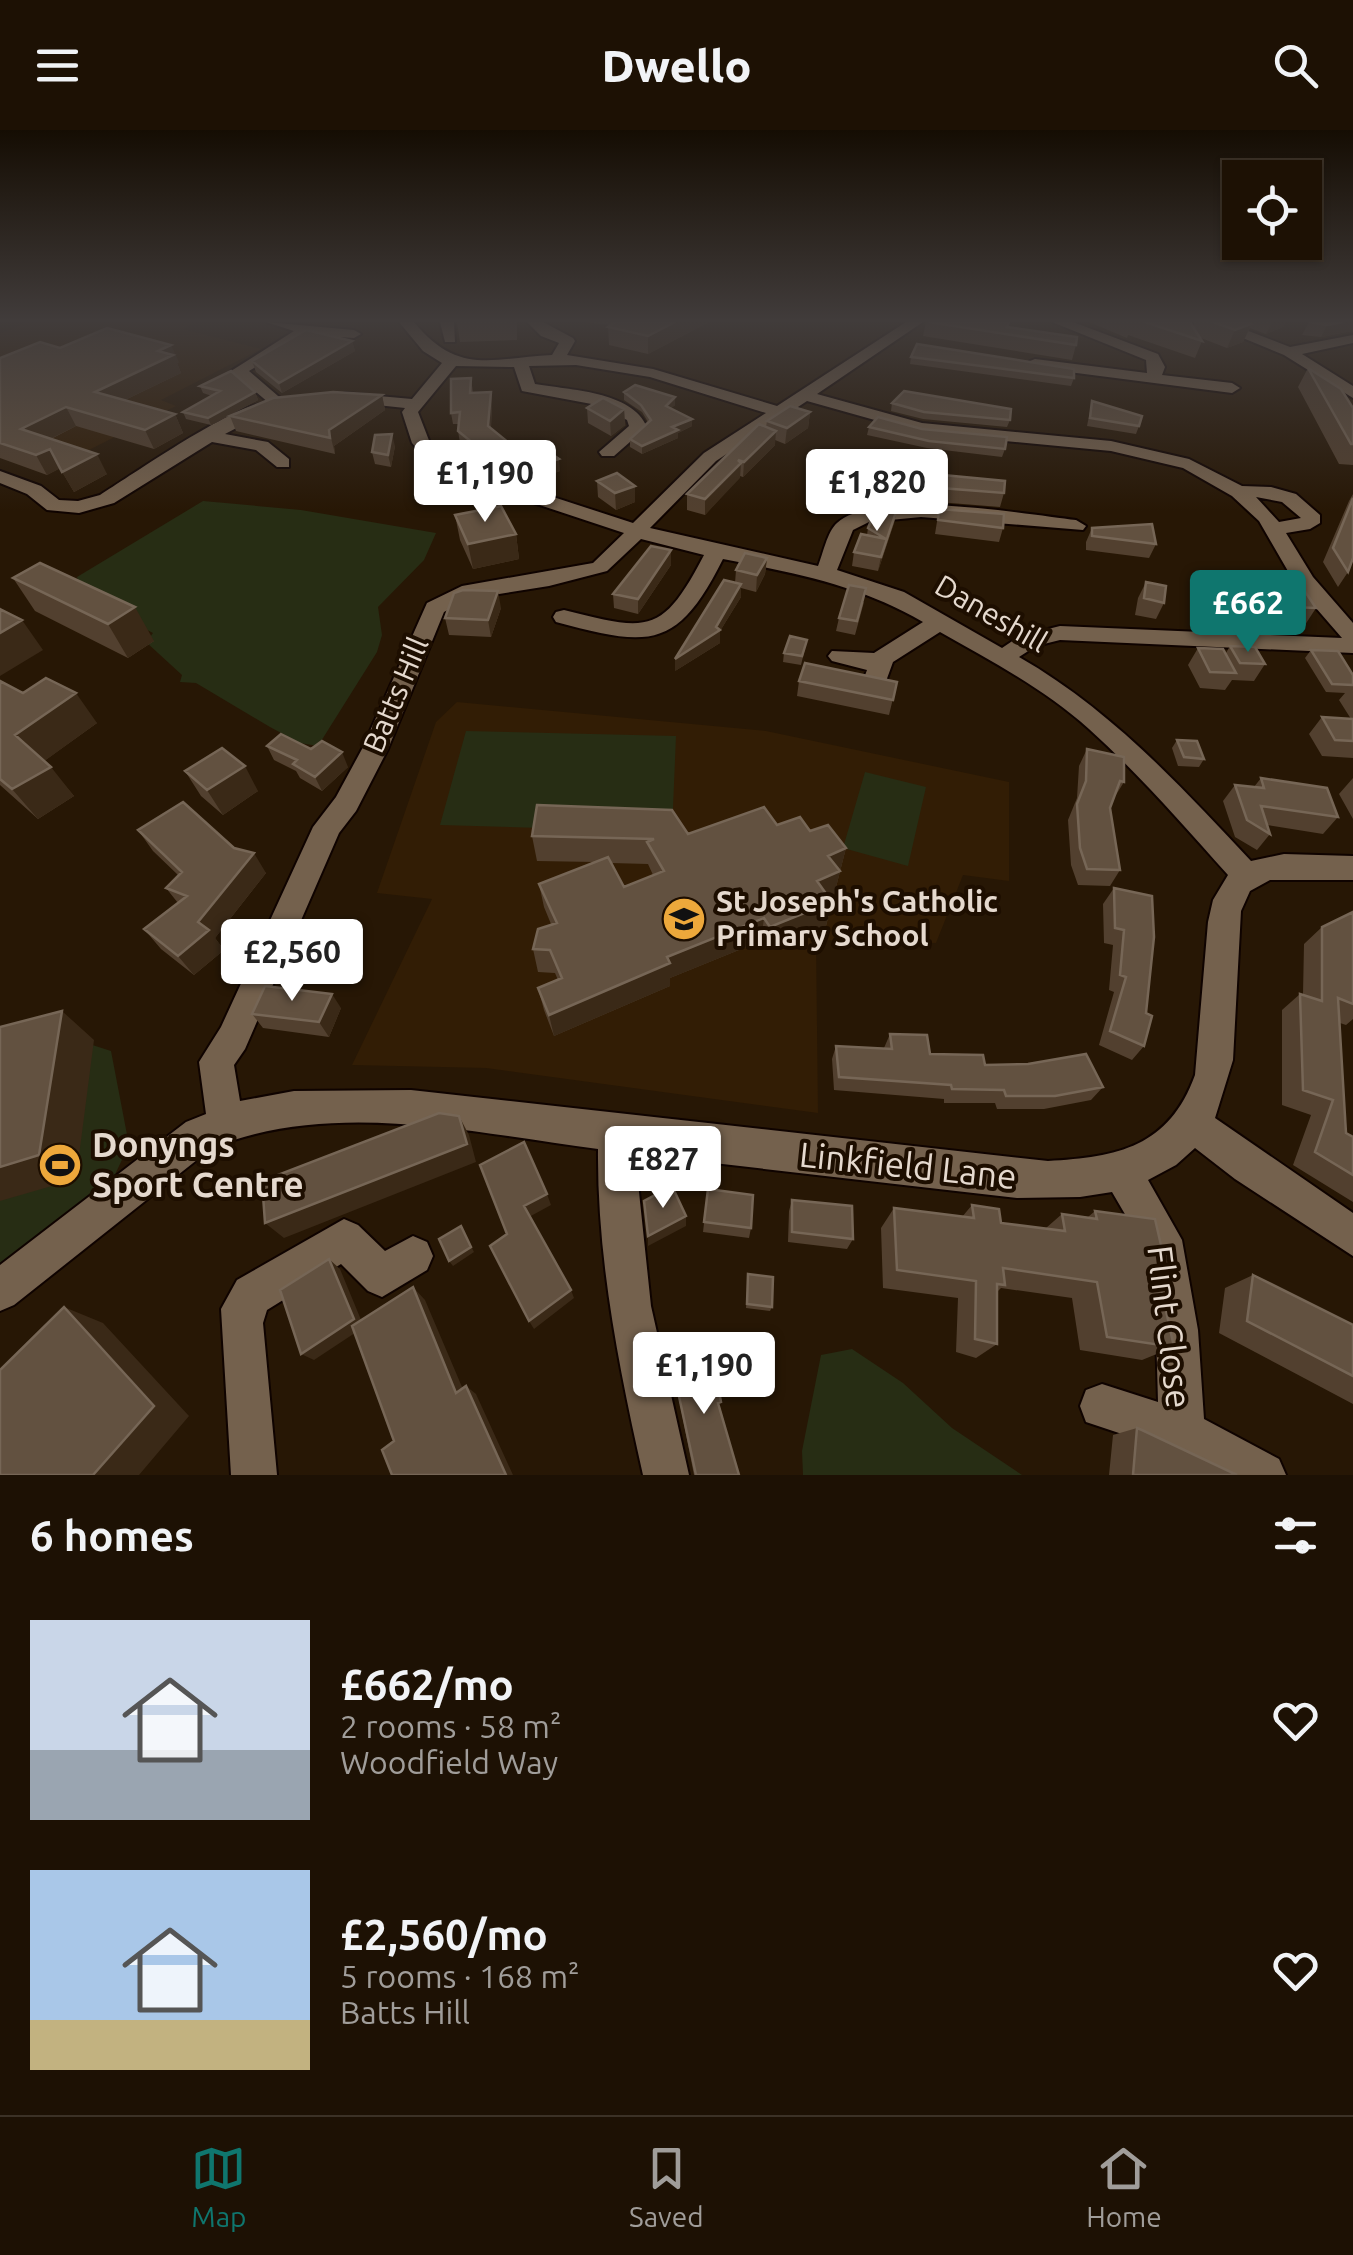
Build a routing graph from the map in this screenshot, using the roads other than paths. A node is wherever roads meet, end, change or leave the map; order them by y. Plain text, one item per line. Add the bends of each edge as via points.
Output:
1 (257, 385) edge
2 (432, 385) edge
3 (527, 385) edge
4 (691, 385) edge
5 (819, 385) edge
6 (1203, 385) edge
7 (1232, 388) dead end
8 (710, 392) junction
9 (800, 397) junction
10 (298, 398) edge
11 (328, 398) edge
12 (278, 402) junction
13 (416, 404) junction
14 (776, 411) junction
15 (746, 431) junction
16 (210, 436) junction
17 (608, 452) dead end
18 (283, 463) dead end
19 (0, 477) edge
20 (1239, 492) junction
21 (1076, 526) dead end
22 (1274, 528) junction
23 (636, 532) junction
24 (715, 553) junction
25 (826, 574) junction
26 (564, 617) dead end
27 (941, 622) junction
28 (1353, 637) edge
29 (1353, 646) edge
30 (840, 656) dead end
31 (1004, 657) junction
32 (1353, 868) edge
33 (1246, 876) junction
34 (225, 1120) junction
35 (1193, 1123) junction
36 (616, 1133) junction
37 (1122, 1173) junction
38 (1353, 1236) edge
39 (413, 1256) dead end
40 (0, 1290) edge
41 (1102, 1406) dead end
42 (1182, 1432) junction
43 (254, 1475) edge
44 (666, 1475) edge
45 (1263, 1475) edge

1 - 12 street
2 - 13 street
3 - 17 street via 602,401 634,417 635,433
4 - 8 street
5 - 9 street, Batts Hill
6 - 7 street
8 - 14 street
8 - 15 street
9 - 14 street, Batts Hill
9 - 20 street via 932,430 1154,454
10 - 12 street
11 - 13 street
12 - 16 street
13 - 23 street, Daneshill via 411,424 443,467
14 - 15 street, Batts Hill
15 - 23 street, Batts Hill via 679,484
16 - 18 street via 262,446
16 - 19 street via 93,504 54,506
20 - 22 street
20 - 22 street via 1286,494 1313,519
21 - 25 street via 947,512 868,515 844,527
22 - 28 street via 1304,580
23 - 24 street, Daneshill
23 - 34 street, Batts Hill via 618,554 588,572 462,594 434,608 376,748 327,827 234,1038 216,1062
24 - 25 street, Daneshill
24 - 26 street via 675,621 652,632 619,633
25 - 27 street, Daneshill via 879,589
27 - 30 street via 879,668
27 - 31 street, Daneshill
29 - 31 street via 1060,633
31 - 33 street, Daneshill via 1126,747
32 - 33 street via 1306,864
33 - 35 street, Linkfield Lane via 1222,921 1214,1072
34 - 36 street, Linkfield Lane via 322,1106 476,1113
34 - 40 street, Linkfield Lane
35 - 37 street, Linkfield Lane
35 - 38 street
36 - 37 street, Linkfield Lane via 1017,1179 1074,1182
36 - 44 street via 624,1252
37 - 42 street, Flint Close via 1162,1240 1177,1330
39 - 43 street via 382,1276 344,1239 252,1295 242,1309
41 - 42 street
42 - 45 street

